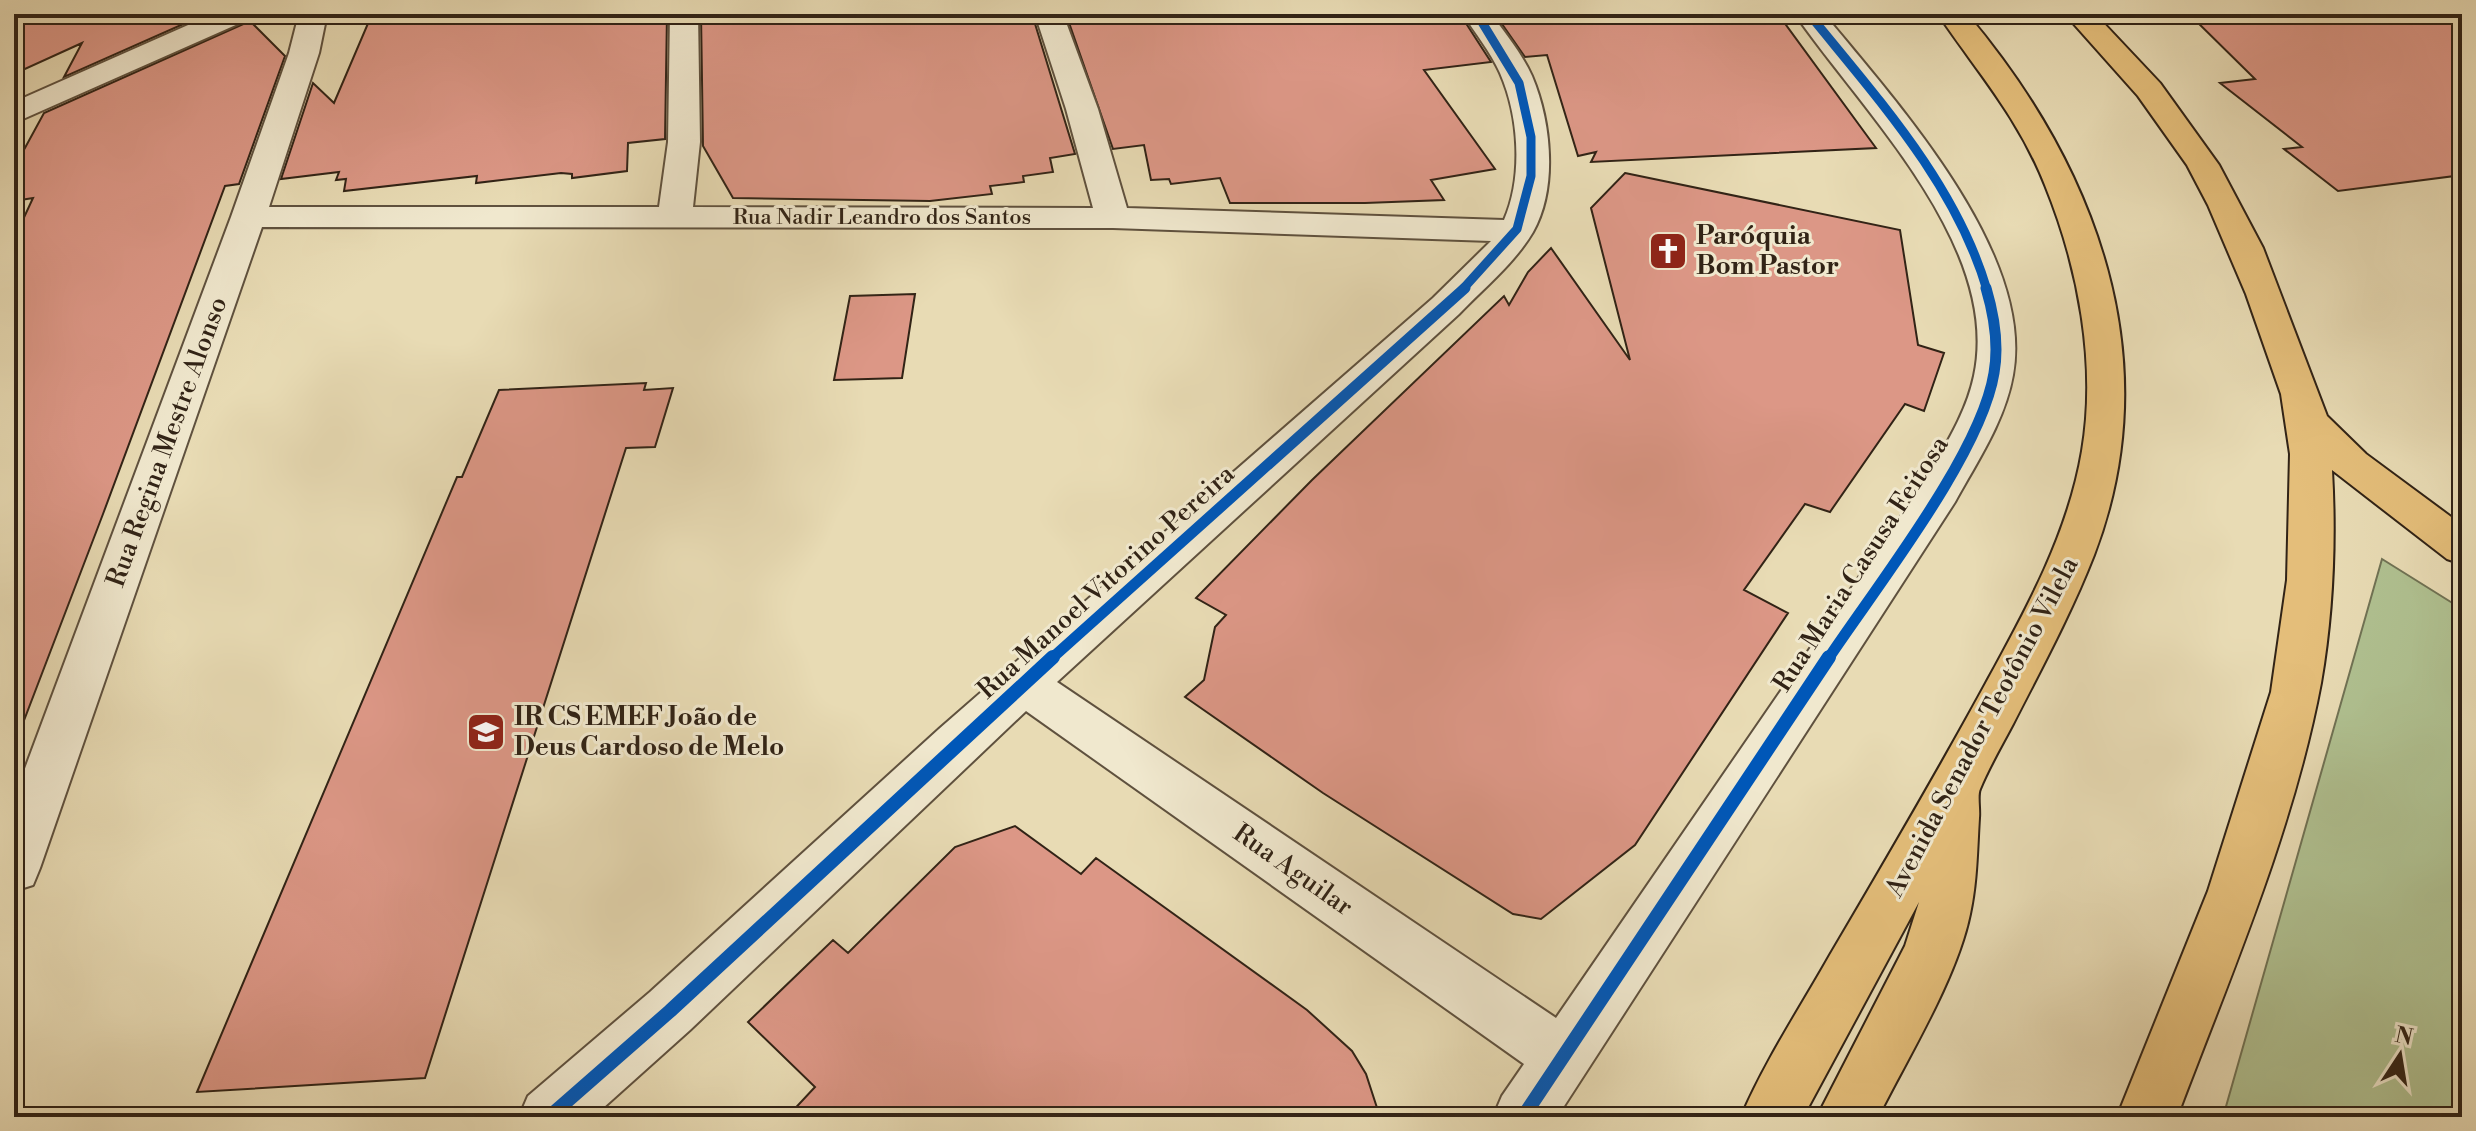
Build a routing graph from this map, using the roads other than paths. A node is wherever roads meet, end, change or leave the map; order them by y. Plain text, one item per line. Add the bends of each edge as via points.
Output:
1 (237, 14) edge
2 (313, 14) edge
3 (684, 14) edge
4 (1049, 14) edge
5 (1809, 14) edge
6 (1952, 14) edge
7 (2079, 14) edge
8 (1474, 23) edge
9 (14, 114) edge
10 (675, 215) junction
11 (248, 217) junction
12 (1113, 218) junction
13 (1516, 231) junction
14 (2308, 422) junction
15 (2462, 548) edge
16 (1025, 685) junction
17 (1955, 788) junction
18 (14, 868) edge
19 (1561, 1055) junction
20 (549, 1117) edge
21 (1523, 1117) edge
22 (1771, 1117) edge
23 (1847, 1117) edge
24 (2147, 1117) edge

1 - 9 street
2 - 11 street, Rua Regina Mestre Alonso
3 - 10 street via 684,142
4 - 12 street
5 - 19 street, Rua Maria Casusa Feitosa via 1943,191 1969,239 1989,295 1996,357 1984,409 1940,491
6 - 17 main road, Avenida Senador Teotônio Vilela via 2029,117 2082,231 2104,334 2105,402 2102,452 2077,547
7 - 14 main road via 2161,103 2220,191 2257,270
8 - 13 street, Rua Manoel Vitorino Pereira via 1518,81 1530,132 1530,179
10 - 11 street, Rua Nadir Leandro dos Santos
10 - 12 street, Rua Nadir Leandro dos Santos
11 - 18 street, Rua Regina Mestre Alonso
12 - 13 street, Rua Nadir Leandro dos Santos
13 - 16 street, Rua Manoel Vitorino Pereira via 1446,306
14 - 15 main road via 2351,464
14 - 24 main road via 2311,555 2299,674 2238,881
16 - 19 street, Rua Aguilar
16 - 20 street, Rua Manoel Vitorino Pereira
17 - 22 main road, Avenida Senador Teotônio Vilela
17 - 23 main road via 1943,916 1929,956
19 - 21 street, Rua Maria Casusa Feitosa

